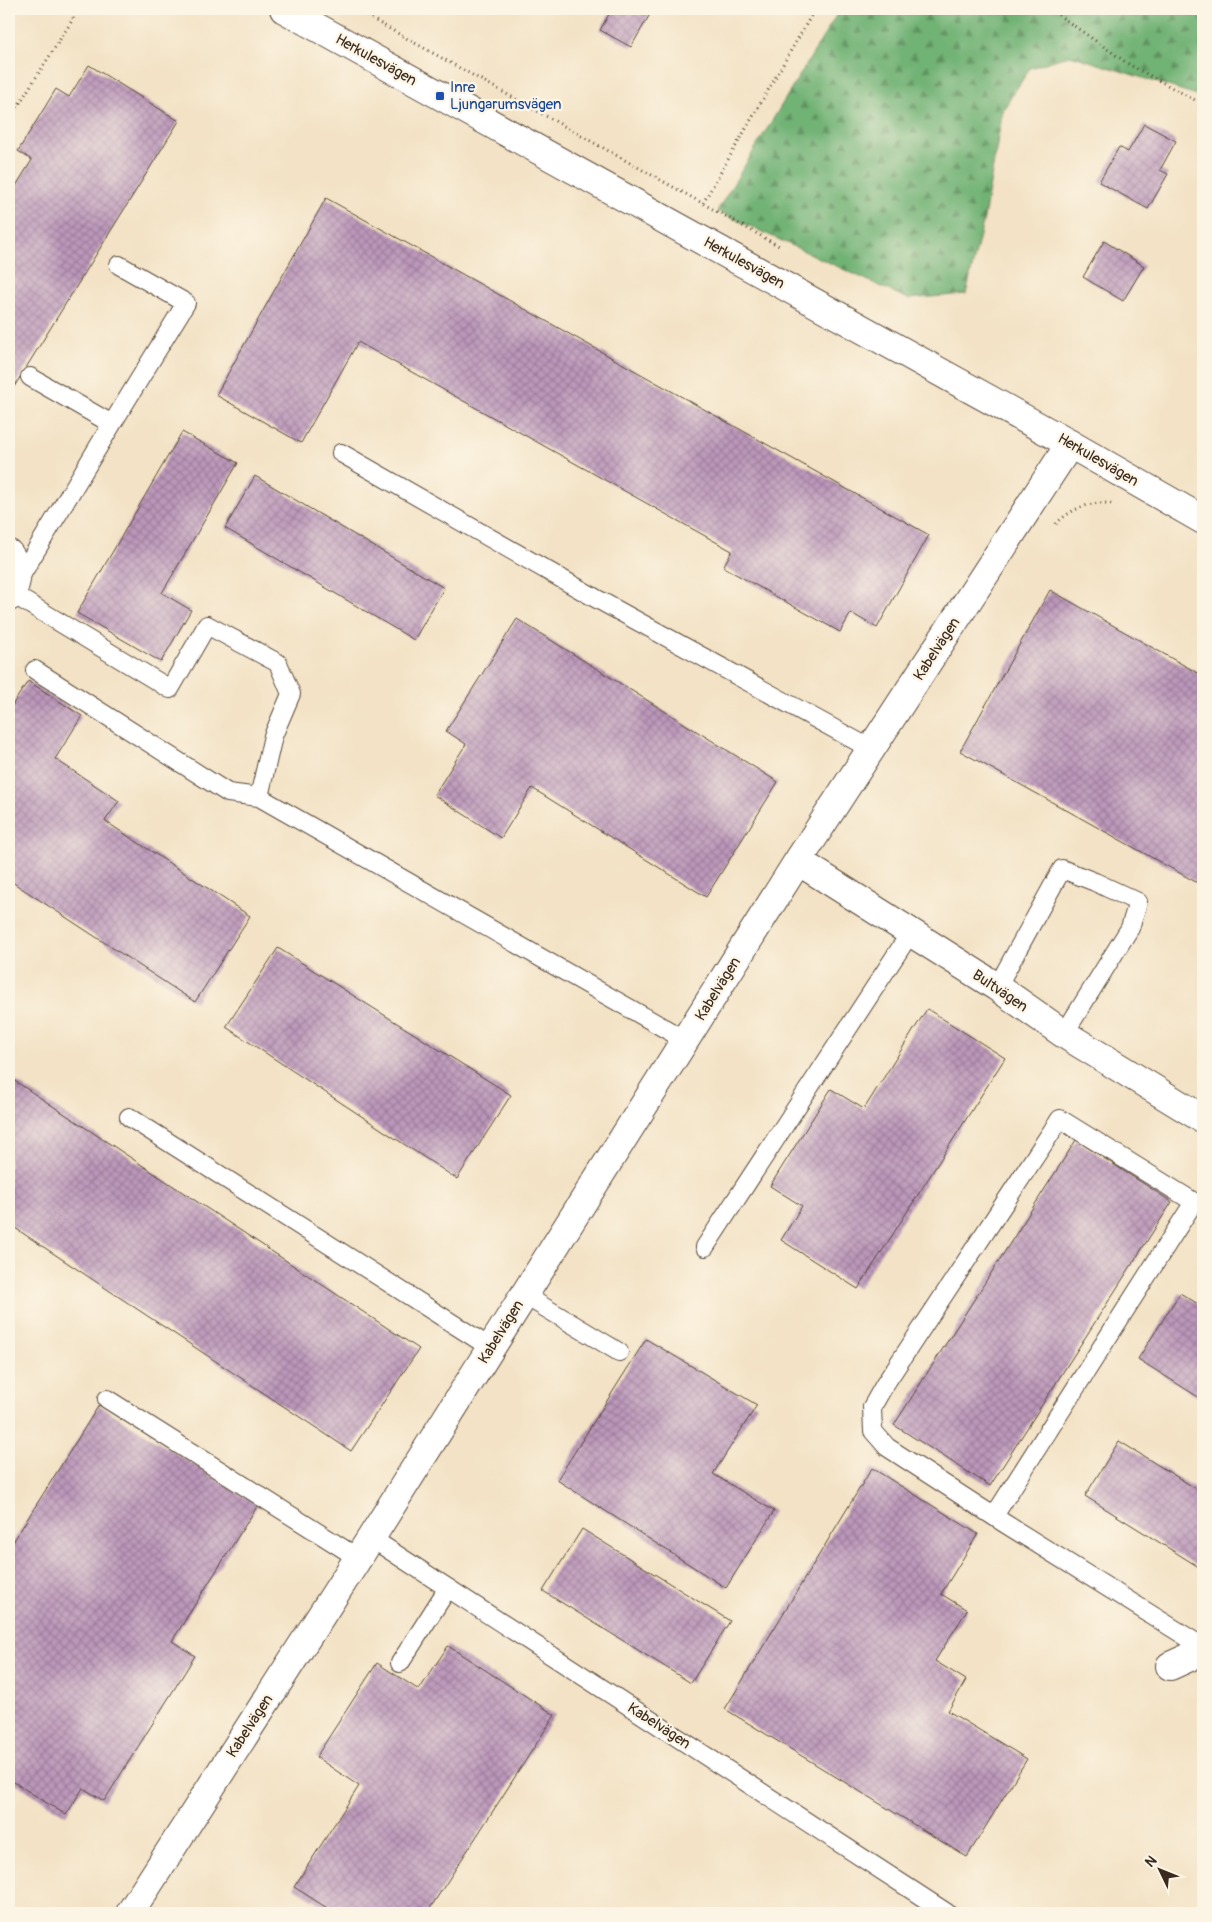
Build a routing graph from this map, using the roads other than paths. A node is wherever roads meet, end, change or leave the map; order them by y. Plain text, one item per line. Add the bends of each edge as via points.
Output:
1 (284, 9) edge
2 (119, 265) dead end
3 (30, 377) dead end
4 (112, 424) junction
5 (1070, 444) junction
6 (341, 453) dead end
7 (1203, 520) edge
8 (9, 554) edge
9 (12, 591) edge
10 (35, 670) dead end
11 (871, 749) junction
12 (259, 797) junction
13 (798, 861) junction
14 (911, 932) junction
15 (997, 987) junction
16 (1064, 1034) junction
17 (685, 1040) junction
18 (129, 1117) dead end
19 (1203, 1119) edge
20 (1199, 1195) edge
21 (705, 1247) dead end
22 (524, 1295) junction
23 (491, 1348) junction
24 (619, 1352) dead end
25 (107, 1399) dead end
26 (994, 1516) junction
27 (364, 1548) junction
28 (448, 1588) junction
29 (1203, 1647) edge
30 (1203, 1651) edge
31 (400, 1663) dead end
32 (1170, 1666) dead end
33 (130, 1913) edge
34 (947, 1913) edge

1 - 5 street, Herkulesvägen
2 - 4 lane via 186,303
3 - 4 lane
4 - 9 lane
5 - 7 street, Herkulesvägen
5 - 11 street, Kabelvägen
6 - 11 lane
8 - 9 street via 15,562
9 - 12 lane via 170,689 207,625 278,663 291,694 273,736
10 - 12 lane via 228,793
11 - 13 street, Kabelvägen
12 - 17 lane
13 - 14 street, Bultvägen
13 - 17 street, Kabelvägen
14 - 15 street, Bultvägen
14 - 21 lane
15 - 16 street, Bultvägen
15 - 16 lane via 1062,869 1138,902 1130,928
16 - 19 street, Bultvägen
17 - 22 street, Kabelvägen
18 - 23 lane
20 - 26 lane
20 - 26 lane via 1060,1119 885,1384 872,1407 873,1430 887,1447
22 - 23 street, Kabelvägen
22 - 24 lane
23 - 27 street, Kabelvägen
25 - 27 lane
26 - 29 lane
27 - 28 lane, Kabelvägen
27 - 33 street, Kabelvägen
28 - 31 lane
28 - 34 lane, Kabelvägen
30 - 32 street

